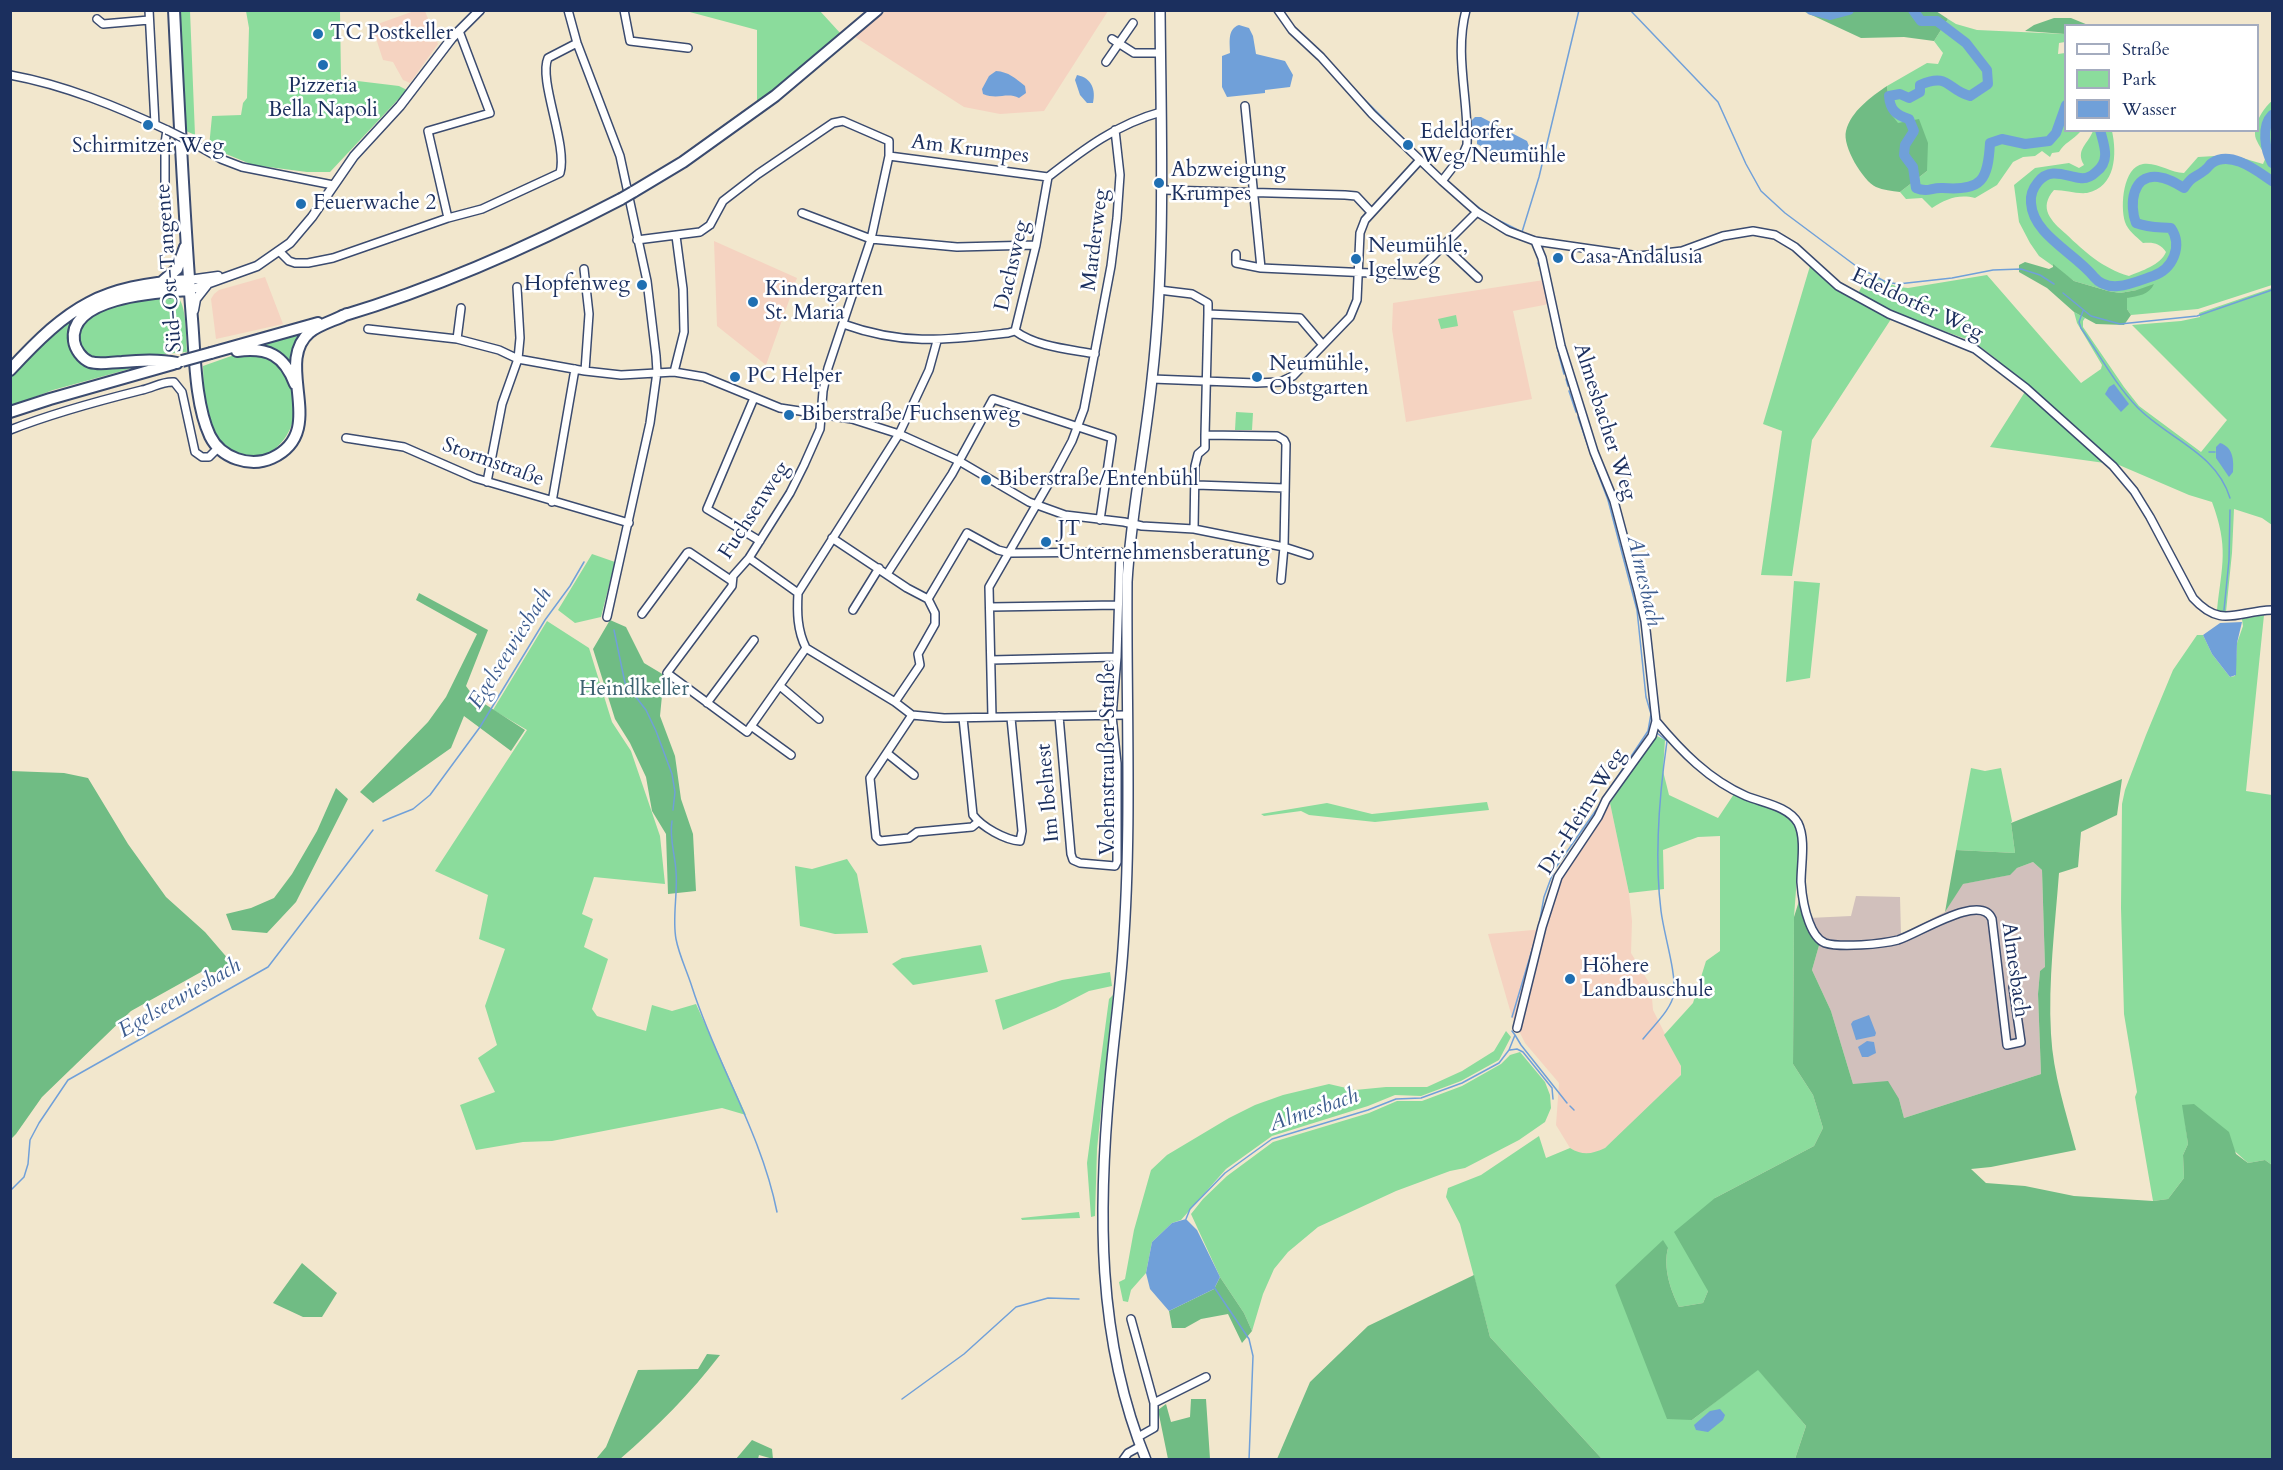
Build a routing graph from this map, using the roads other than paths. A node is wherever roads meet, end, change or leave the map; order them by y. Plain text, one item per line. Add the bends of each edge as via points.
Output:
1 (149, 10) edge
2 (174, 10) edge
3 (480, 10) edge
4 (567, 10) edge
5 (624, 10) edge
6 (877, 10) edge
7 (1160, 10) edge
8 (1278, 10) edge
9 (1466, 10) edge
10 (97, 19) dead end
11 (149, 20) junction
12 (1133, 23) dead end
13 (459, 30) junction
14 (1116, 41) junction
15 (577, 43) junction
16 (688, 48) dead end
17 (1161, 53) junction
18 (1106, 62) dead end
19 (10, 75) edge
20 (1245, 106) dead end
21 (1161, 112) junction
22 (155, 124) junction
23 (167, 130) junction
24 (1115, 130) junction
25 (889, 156) junction
26 (1420, 160) junction
27 (1048, 177) junction
28 (1442, 181) junction
29 (333, 185) junction
30 (1163, 190) junction
31 (1254, 192) junction
32 (165, 211) dead end
33 (1371, 212) junction
34 (1477, 212) junction
35 (802, 213) dead end
36 (448, 218) junction
37 (676, 236) junction
38 (871, 239) junction
39 (637, 240) junction
40 (187, 241) junction
41 (1535, 242) junction
42 (1036, 245) junction
43 (1444, 246) junction
44 (280, 252) junction
45 (1236, 254) dead end
46 (1261, 267) junction
47 (584, 269) dead end
48 (1358, 272) junction
49 (239, 273) junction
50 (1478, 278) dead end
51 (162, 282) junction
52 (208, 284) junction
53 (189, 285) junction
54 (517, 287) dead end
55 (1159, 290) junction
56 (461, 308) dead end
57 (1208, 314) junction
58 (347, 315) junction
59 (192, 320) junction
60 (843, 324) junction
61 (368, 329) dead end
62 (1015, 331) junction
63 (457, 339) junction
64 (937, 341) junction
65 (1323, 345) junction
66 (216, 352) junction
67 (1095, 354) junction
68 (518, 358) junction
69 (180, 362) junction
70 (575, 369) junction
71 (10, 370) edge
72 (585, 371) junction
73 (657, 372) junction
74 (674, 372) junction
75 (1152, 379) junction
76 (1206, 381) junction
77 (299, 396) junction
78 (754, 398) junction
79 (10, 412) edge
80 (822, 414) junction
81 (1078, 426) junction
82 (10, 430) edge
83 (899, 434) junction
84 (1205, 435) junction
85 (346, 438) dead end
86 (218, 447) junction
87 (959, 461) junction
88 (487, 482) junction
89 (1196, 485) junction
90 (1285, 488) junction
91 (552, 502) junction
92 (1037, 506) junction
93 (1100, 520) junction
94 (629, 523) junction
95 (1131, 523) junction
96 (1194, 529) junction
97 (832, 538) junction
98 (760, 541) junction
99 (1284, 547) junction
100 (1010, 553) junction
101 (1309, 555) dead end
102 (749, 558) junction
103 (879, 568) junction
104 (887, 574) junction
105 (1281, 580) dead end
106 (732, 581) junction
107 (798, 593) junction
108 (928, 599) junction
109 (1118, 605) junction
110 (990, 607) junction
111 (853, 610) dead end
112 (2272, 610) edge
113 (642, 614) dead end
114 (607, 617) dead end
115 (754, 640) dead end
116 (806, 648) junction
117 (1117, 657) junction
118 (992, 660) junction
119 (780, 686) junction
120 (895, 702) junction
121 (707, 703) junction
122 (912, 715) junction
123 (1059, 716) junction
124 (1112, 716) junction
125 (1126, 716) junction
126 (992, 717) junction
127 (819, 718) dead end
128 (963, 718) junction
129 (1011, 718) junction
130 (1656, 721) junction
131 (751, 726) junction
132 (888, 754) junction
133 (791, 755) dead end
134 (914, 775) dead end
135 (978, 822) junction
136 (1115, 866) joint
137 (2013, 987) dead end
138 (1517, 1028) dead end
139 (1131, 1320) dead end
140 (1206, 1377) dead end
141 (1154, 1403) junction
142 (1139, 1442) junction
143 (1123, 1460) edge
144 (1146, 1460) edge

1 - 11 street
2 - 40 main road, Süd-Ost-Tangente
3 - 13 street
4 - 15 street
5 - 16 street via 630,41
6 - 58 main road, bridge via 775,96 682,162 621,199 464,274
7 - 17 main road, Vohenstraußer Straße
8 - 26 street, Edeldorfer Weg via 1292,30
9 - 28 street via 1461,50 1467,145
10 - 11 street via 103,24
11 - 22 street
12 - 14 street
13 - 29 street
13 - 36 street via 490,113 428,130
14 - 17 street via 1134,53
14 - 18 street
15 - 36 street via 548,58 545,68 560,173 482,209
15 - 39 street via 620,156
17 - 21 main road, Vohenstraußer Straße
19 - 22 street via 54,85
20 - 31 street
21 - 24 street, Am Krumpes
21 - 30 main road, Vohenstraußer Straße
22 - 23 street
23 - 29 street, bridge via 242,167
23 - 32 street
24 - 27 street, Am Krumpes
24 - 67 street, Marderweg via 1120,175 1111,266
25 - 27 street, Am Krumpes
25 - 37 street, Am Krumpes via 889,141 843,121 833,123 723,201 710,225 700,232
25 - 38 street, Fuchsenweg
26 - 28 street, Edeldorfer Weg
26 - 33 street
27 - 42 street, Dachsweg
28 - 34 street, Edeldorfer Weg
29 - 44 street via 302,230
30 - 31 street
30 - 55 main road, Vohenstraußer Straße
31 - 33 street via 1356,196
31 - 46 street
33 - 48 street via 1360,233
34 - 41 street, Edeldorfer Weg
34 - 43 street
35 - 38 street
36 - 44 street via 384,242 308,263 289,261
37 - 39 street, Am Krumpes
37 - 74 street via 684,332
38 - 42 street via 957,247
38 - 60 street, Fuchsenweg
39 - 73 street via 651,307
40 - 51 main road via 177,269
40 - 53 main road, Süd-Ost-Tangente
41 - 112 street, Edeldorfer Weg via 1639,256 1682,251 1723,236 1754,231 1775,235 1795,247 1838,286 1889,314 1975,349 2026,388 2106,458 2134,491 2193,598 2211,614
41 - 130 street, Almesbacher Weg via 1542,258 1560,346 1614,501 1638,591
42 - 62 street, Dachsweg
43 - 48 street via 1414,275
43 - 50 street
44 - 49 street
45 - 46 street via 1234,267
46 - 48 street
47 - 72 street via 589,314
48 - 65 street via 1357,300 1350,318
49 - 52 street
49 - 53 street
51 - 53 main road
51 - 71 main road via 108,293 71,312 39,338
52 - 53 street
52 - 59 street via 196,299
53 - 59 main road, Süd-Ost-Tangente
53 - 69 main road via 110,302 86,315 74,331 79,353 92,362
54 - 68 street
55 - 57 street via 1192,294 1208,303
55 - 75 main road, Vohenstraußer Straße
56 - 63 street
57 - 65 street via 1300,318
57 - 76 street
58 - 66 main road
58 - 77 main road via 310,332 303,342 297,363
59 - 86 main road, Süd-Ost-Tangente via 204,419
60 - 64 street, Dachsweg via 872,334
60 - 80 street, Fuchsenweg via 828,368
61 - 63 street
62 - 64 street, Dachsweg
62 - 67 street via 1024,338
63 - 68 street
64 - 83 street via 929,370
65 - 76 street via 1293,376 1280,382
66 - 69 main road, bridge
66 - 77 main road via 257,350 272,354 285,364
67 - 81 street, Marderweg
68 - 70 street
68 - 88 street via 502,404
69 - 79 main road
70 - 72 street
70 - 91 street
72 - 73 street via 621,375
73 - 74 street
73 - 94 street
74 - 78 street via 704,377
75 - 76 street
75 - 95 main road, Vohenstraußer Straße
76 - 84 street
77 - 86 main road via 297,434 279,454 257,462 242,461
78 - 80 street via 780,408
78 - 98 street via 707,509
80 - 83 street
80 - 98 street, Fuchsenweg via 804,465
81 - 87 street via 993,399
81 - 92 street, Marderweg
81 - 93 street via 1112,438
82 - 86 street via 47,416 174,382 182,392 195,452 209,457
83 - 87 street
83 - 97 street
84 - 89 street via 1204,448 1195,466
84 - 90 street via 1282,438 1286,444
85 - 88 street, Stormstraße via 404,447
87 - 92 street
87 - 104 street
88 - 91 street, Stormstraße
89 - 90 street
89 - 96 street
90 - 99 street
91 - 94 street, Stormstraße
92 - 93 street
92 - 100 street, Marderweg
93 - 95 street
94 - 114 street
95 - 96 street
95 - 125 main road, Vohenstraußer Straße
96 - 99 street
97 - 103 street
97 - 107 street
98 - 102 street, Fuchsenweg
99 - 101 street
99 - 105 street
100 - 108 street via 967,533
100 - 109 street, Vohenstraußer Straße via 1120,552
100 - 110 street, Marderweg via 989,587
102 - 106 street, Fuchsenweg
102 - 107 street
103 - 104 street
103 - 111 street
104 - 108 street
106 - 113 street via 689,552
106 - 121 street, Fuchsenweg via 668,673
107 - 116 street via 798,626
108 - 120 street via 935,624 918,654 920,665
109 - 110 street
109 - 117 street, Vohenstraußer Straße
110 - 118 street, Marderweg
115 - 121 street
116 - 119 street
116 - 120 street
117 - 118 street
117 - 124 street, Vohenstraußer Straße
118 - 126 street, Marderweg
119 - 127 street
119 - 131 street
120 - 122 street
121 - 131 street, Fuchsenweg via 747,732
122 - 128 street
122 - 132 street
123 - 124 street
123 - 129 street
123 - 136 street, Im Ibelnest via 1071,854 1080,863
124 - 125 street
124 - 136 street, Vohenstraußer Straße via 1117,763
125 - 142 main road, Vohenstraußer Straße via 1127,882 1101,1220 1114,1354
126 - 128 street
126 - 129 street
128 - 135 street via 973,816
129 - 135 street via 1020,841
130 - 137 street, Almesbach via 1686,754 1718,780 1782,809 1795,819 1801,831 1802,898 1811,927 1823,942 1843,945 1897,940 1968,910 1985,910 1992,919 2007,1045 2020,1042
130 - 138 street, Dr.-Heim-Weg via 1652,736 1557,877
131 - 133 street
132 - 134 street
132 - 135 street via 870,778 876,837 880,841 909,838 917,832 972,827
139 - 141 street
140 - 141 street
141 - 142 street via 1154,1428
142 - 143 street
142 - 144 main road, Vohenstraußer Straße

